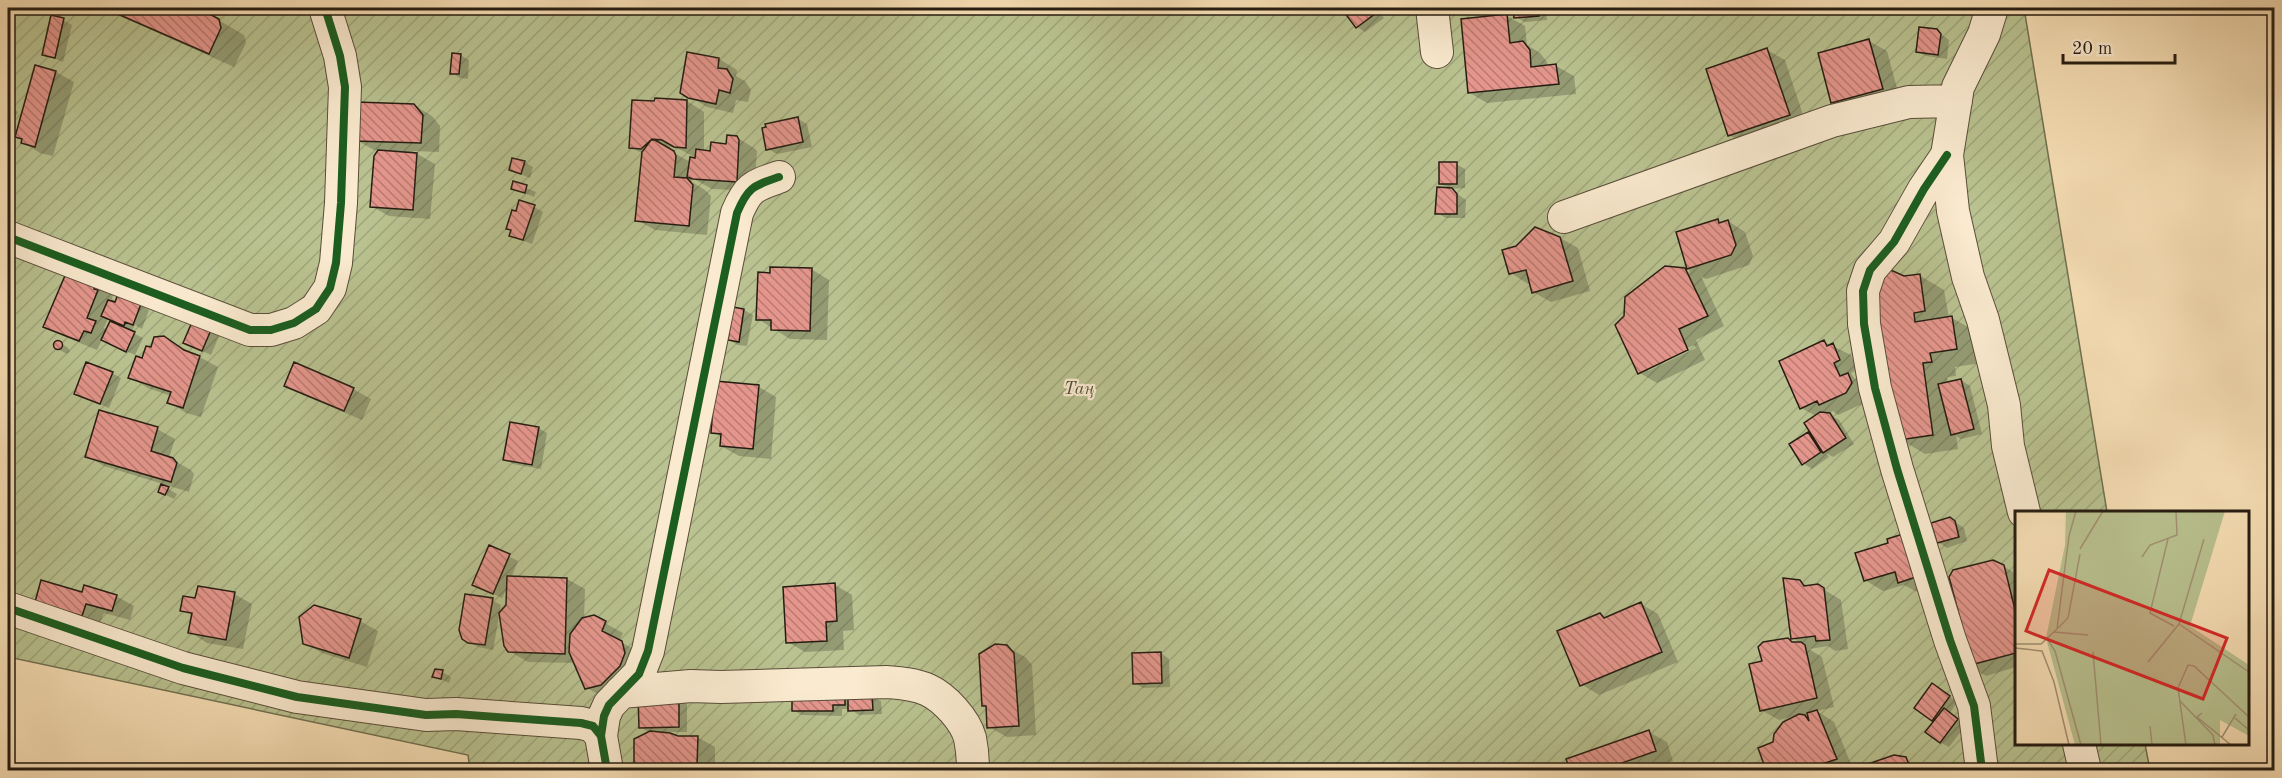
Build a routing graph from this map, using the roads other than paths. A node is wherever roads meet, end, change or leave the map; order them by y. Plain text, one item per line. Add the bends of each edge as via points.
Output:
1 (325, 8) edge
2 (1432, 8) edge
3 (1992, 8) edge
4 (1437, 51) dead end
5 (1956, 101) junction
6 (1947, 155) junction
7 (779, 177) dead end
8 (1564, 217) dead end
9 (8, 237) edge
10 (2024, 511) edge
11 (8, 608) edge
12 (621, 692) junction
13 (602, 736) junction
14 (2079, 745) edge
15 (607, 771) edge
16 (973, 771) edge
17 (1982, 771) edge
18 (2085, 771) edge

1 - 9 street via 340,56 345,87 344,125 336,263 330,288 316,309 294,323 271,330 250,330
2 - 4 street
3 - 5 street via 1958,87
5 - 6 street
5 - 8 street via 1909,102 1832,121
6 - 10 street via 1953,212 2004,405 2008,446
6 - 17 street via 1894,242 1870,270 1863,291 1864,324 1875,388 1897,469 1974,706
7 - 12 street via 746,193 737,213 648,651 639,674
11 - 13 street via 183,668 297,697 426,715 573,722 593,726
12 - 13 street via 606,711
12 - 16 street via 691,686 887,682 909,685 928,690 966,727
13 - 15 street
14 - 18 street

